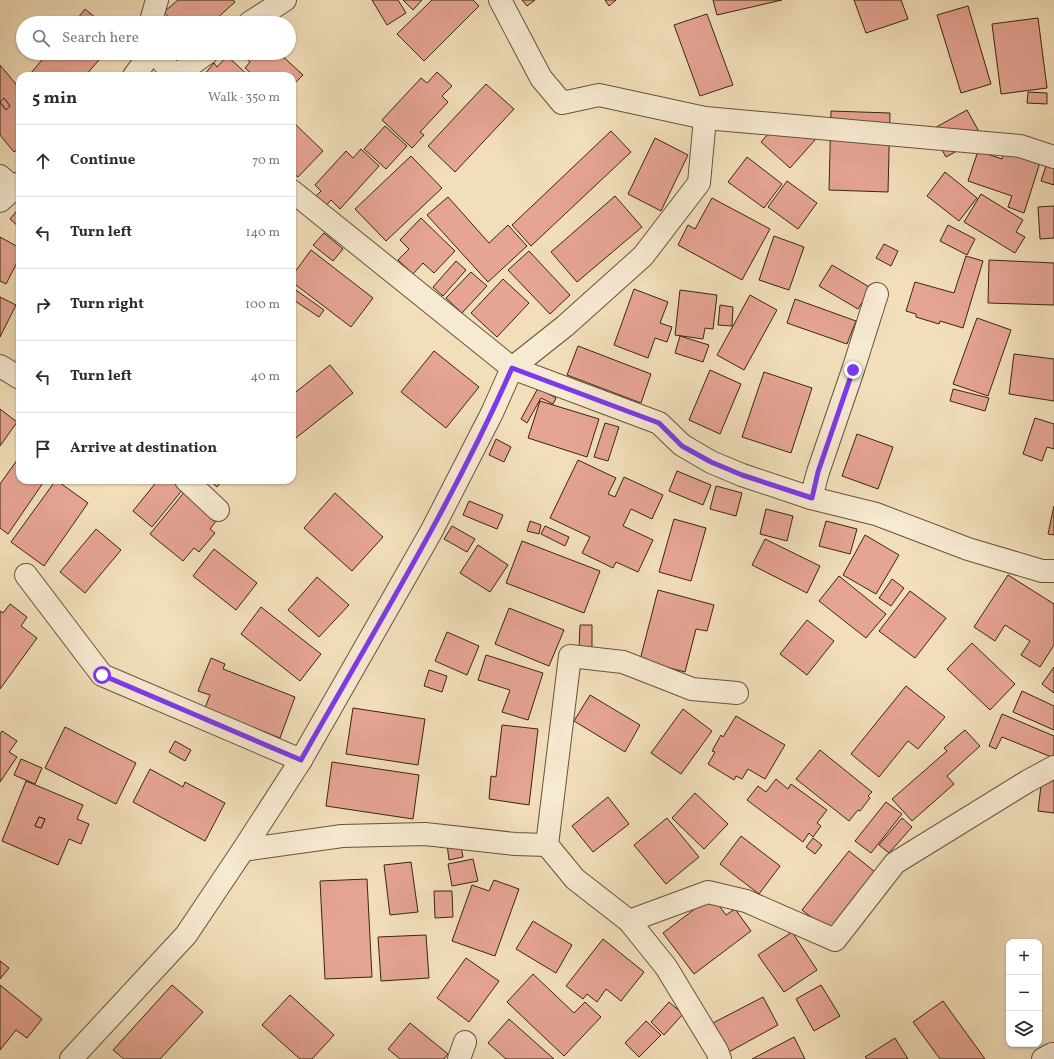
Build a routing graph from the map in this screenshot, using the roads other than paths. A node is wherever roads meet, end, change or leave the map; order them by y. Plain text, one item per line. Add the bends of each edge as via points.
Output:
1 (157, 0) edge
2 (285, 0) edge
3 (500, 0) edge
4 (152, 16) edge
5 (260, 16) edge
6 (146, 60) edge
7 (161, 60) edge
8 (197, 60) edge
9 (137, 72) edge
10 (172, 72) edge
11 (181, 72) edge
12 (705, 118) junction
13 (1054, 158) edge
14 (296, 195) edge
15 (877, 294) dead end
16 (0, 366) edge
17 (512, 368) junction
18 (16, 376) edge
19 (190, 484) edge
20 (812, 498) junction
21 (218, 510) dead end
22 (1054, 571) edge
23 (26, 575) dead end
24 (737, 693) dead end
25 (301, 760) junction
26 (1054, 766) edge
27 (547, 845) junction
28 (243, 850) junction
29 (629, 921) junction
30 (1054, 1054) edge
31 (70, 1059) edge
32 (720, 1059) edge
33 (1043, 1059) edge

1 - 4 street
2 - 5 street
3 - 12 street via 541,78 562,103 600,95
6 - 9 street
7 - 10 street
8 - 11 street
12 - 13 street via 1020,146
12 - 17 street via 699,183 643,256 565,326
14 - 17 street
15 - 20 street via 818,472
16 - 18 street
17 - 20 street via 659,423 682,446 711,462
17 - 25 street via 431,532
19 - 21 street
20 - 22 street via 876,514 968,549 1042,570
23 - 25 street via 102,675
24 - 27 street via 692,689 623,662 570,656
25 - 28 street
26 - 29 street via 895,863 835,940 746,901 708,892
27 - 28 street via 425,834 342,836
27 - 29 street via 575,879
28 - 31 street via 186,935
29 - 32 street via 666,967
30 - 33 street

